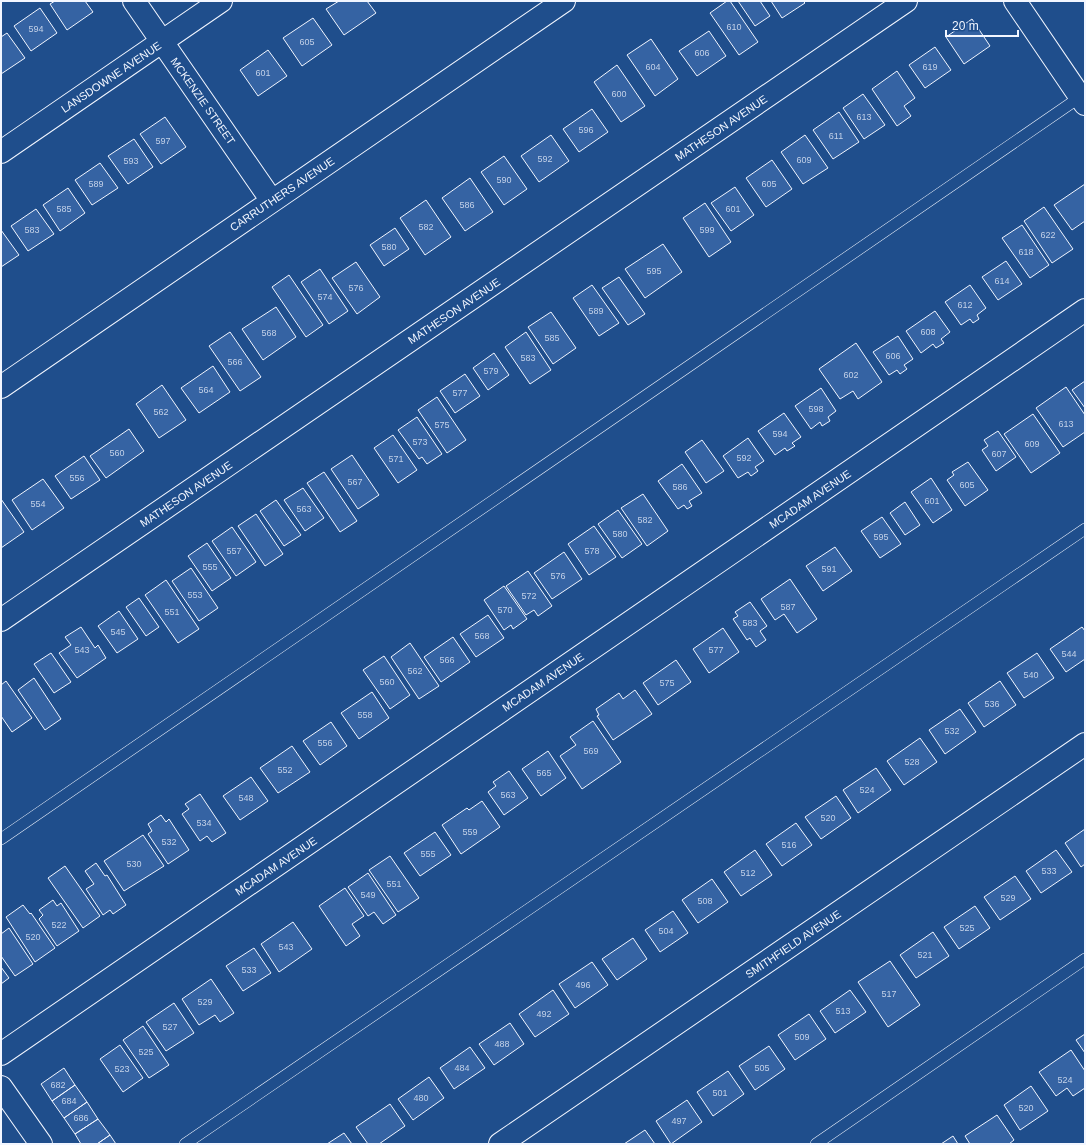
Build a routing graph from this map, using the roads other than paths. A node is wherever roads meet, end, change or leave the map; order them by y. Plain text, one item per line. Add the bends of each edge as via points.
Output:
1 (134, 1) edge
2 (221, 1) edge
3 (564, 1) edge
4 (906, 1) edge
5 (1016, 1) edge
6 (162, 42) junction
7 (1083, 98) edge
8 (1, 152) edge
9 (272, 200) junction
10 (1085, 310) edge
11 (1, 387) edge
12 (1085, 528) edge
13 (1, 620) edge
14 (1085, 744) edge
15 (1, 839) edge
16 (1085, 959) edge
17 (1, 1054) edge
18 (1, 1087) edge
19 (41, 1144) edge
20 (185, 1144) edge
21 (500, 1144) edge
22 (816, 1144) edge

1 - 6 street, MCKENZIE STREET
2 - 6 street, LANSDOWNE AVENUE
3 - 9 street, CARRUTHERS AVENUE
4 - 13 street, MATHESON AVENUE
5 - 7 street
6 - 8 street, LANSDOWNE AVENUE
6 - 9 street, MCKENZIE STREET
7 - 15 lane
9 - 11 street, CARRUTHERS AVENUE
10 - 17 street, MCADAM AVENUE
12 - 20 lane
14 - 21 street, SMITHFIELD AVENUE
16 - 22 lane
18 - 19 street

